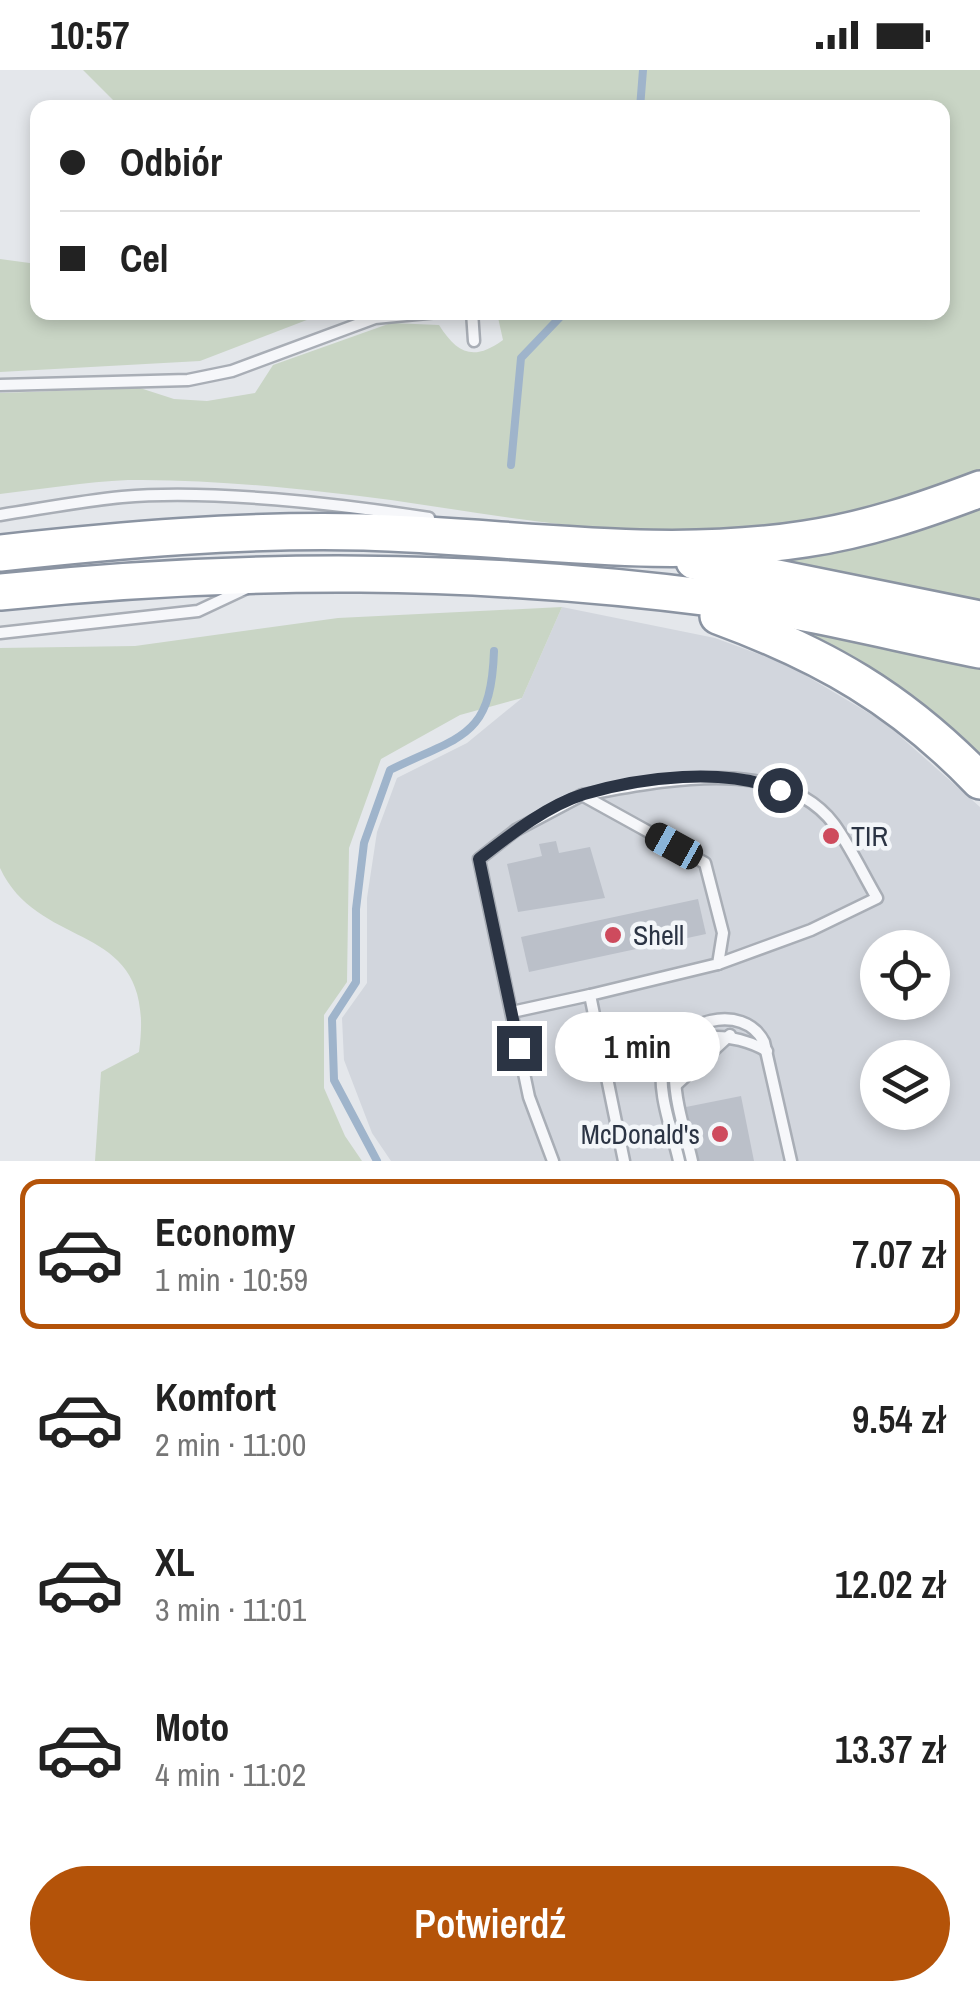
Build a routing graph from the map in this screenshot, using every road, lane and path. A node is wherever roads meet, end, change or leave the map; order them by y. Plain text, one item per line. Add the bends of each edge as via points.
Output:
1 (369, 320) edge
2 (473, 320) edge
3 (474, 340) dead end
4 (0, 385) edge
5 (980, 489) edge
6 (0, 515) edge
7 (428, 518) dead end
8 (619, 547) junction
9 (0, 553) edge
10 (247, 588) dead end
11 (0, 592) edge
12 (636, 592) junction
13 (980, 619) edge
14 (0, 633) edge
15 (980, 650) edge
16 (980, 781) edge
17 (582, 795) junction
18 (718, 964) junction
19 (590, 995) junction
20 (512, 1012) junction
21 (730, 1036) junction
22 (768, 1051) junction
23 (676, 1085) junction
24 (553, 1161) edge
25 (624, 1161) edge
26 (679, 1161) edge
27 (692, 1161) edge
28 (791, 1161) edge

1 - 4 lane via 232,371 188,380
2 - 3 lane
5 - 8 highway via 913,514 803,540
6 - 7 lane via 124,497 183,497
8 - 9 highway via 363,532 172,535
8 - 13 highway
10 - 14 lane via 198,611
11 - 12 highway via 321,570 513,577
12 - 15 highway via 720,599
12 - 16 highway via 795,644 854,676 904,710
17 - 18 lane via 704,863 722,932
17 - 18 lane via 670,779 752,778 809,801 833,822 877,898
17 - 20 lane via 516,830 479,859
18 - 19 lane
19 - 20 lane
19 - 25 lane
20 - 24 lane via 532,1108
21 - 22 lane
21 - 23 lane
21 - 23 lane via 705,1037 688,1047
22 - 26 lane via 756,1028 730,1020 698,1025 676,1039 662,1070
22 - 28 lane
23 - 27 lane

